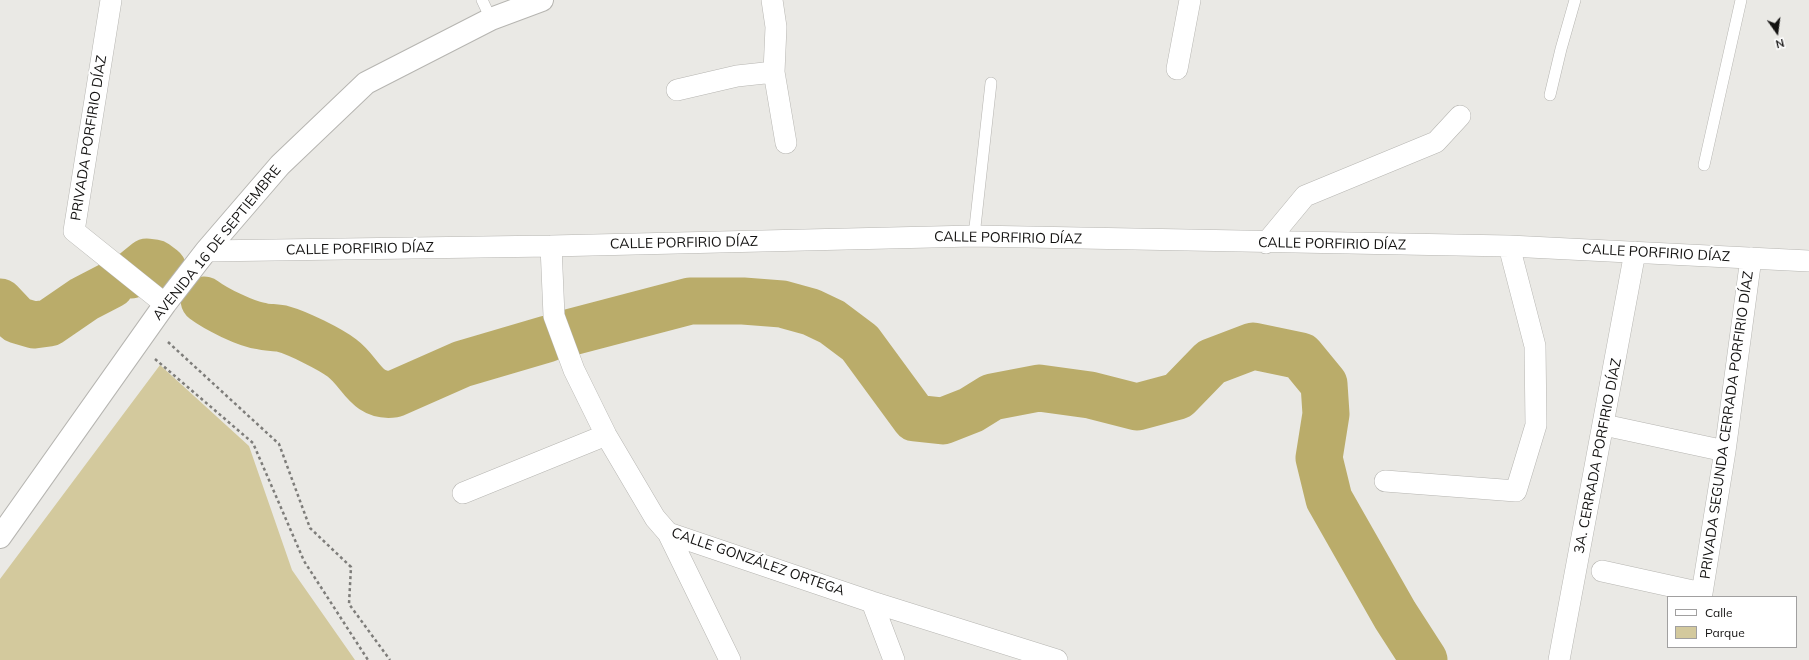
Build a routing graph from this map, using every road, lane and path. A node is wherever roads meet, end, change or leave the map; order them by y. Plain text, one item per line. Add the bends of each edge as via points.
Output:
1 (111, 0) edge
2 (482, 0) edge
3 (542, 0) edge
4 (772, 0) edge
5 (1190, 0) edge
6 (1575, 0) edge
7 (1741, 0) edge
8 (491, 19) junction
9 (1177, 69) dead end
10 (774, 72) junction
11 (991, 83) dead end
12 (677, 90) dead end
13 (1550, 95) dead end
14 (1460, 116) dead end
15 (786, 143) dead end
16 (1704, 165) dead end
17 (974, 236) junction
18 (1266, 243) junction
19 (551, 246) junction
20 (1508, 246) junction
21 (206, 251) junction
22 (1635, 252) junction
23 (1751, 258) junction
24 (1809, 261) edge
25 (166, 304) junction
26 (150, 325) junction
27 (137, 343) junction
28 (1604, 425) junction
29 (606, 435) junction
30 (1725, 451) junction
31 (1385, 481) dead end
32 (462, 493) dead end
33 (668, 533) junction
34 (0, 537) edge
35 (1602, 571) dead end
36 (872, 602) junction
37 (368, 660) edge
38 (390, 660) edge
39 (730, 660) edge
40 (894, 660) edge
41 (1056, 660) edge
42 (1559, 660) edge

1 - 25 street, PRIVADA PORFIRIO DÍAZ via 74,231
2 - 8 lane
3 - 8 main road, AVENIDA 16 DE SEPTIEMBRE
4 - 10 street via 776,27
5 - 9 street
6 - 13 lane
7 - 16 lane
8 - 21 main road, AVENIDA 16 DE SEPTIEMBRE via 366,83 280,165
10 - 12 street via 736,76
10 - 15 street
11 - 17 lane
14 - 18 street via 1436,142 1305,196
17 - 18 street, CALLE PORFIRIO DÍAZ
17 - 19 street, CALLE PORFIRIO DÍAZ
18 - 20 street, CALLE PORFIRIO DÍAZ
19 - 21 street, CALLE PORFIRIO DÍAZ
19 - 29 street, CALLE GONZÁLEZ ORTEGA via 554,316 574,370
20 - 22 street, CALLE PORFIRIO DÍAZ
20 - 31 street via 1536,346 1536,425 1516,491
21 - 25 main road, AVENIDA 16 DE SEPTIEMBRE
22 - 23 street, CALLE PORFIRIO DÍAZ
22 - 28 street, 3A. CERRADA PORFIRIO DÍAZ
23 - 24 street, CALLE PORFIRIO DÍAZ
23 - 30 street, PRIVADA SEGUNDA CERRADA PORFIRIO DÍAZ
25 - 26 main road, AVENIDA 16 DE SEPTIEMBRE
26 - 27 main road, AVENIDA 16 DE SEPTIEMBRE
26 - 38 path via 278,444 310,528 351,566 349,604
27 - 34 main road, AVENIDA 16 DE SEPTIEMBRE
27 - 37 path via 253,443 304,561
28 - 30 street
28 - 42 street, 3A. CERRADA PORFIRIO DÍAZ
29 - 32 street
29 - 33 street, CALLE GONZÁLEZ ORTEGA via 655,518
30 - 35 street, PRIVADA SEGUNDA CERRADA PORFIRIO DÍAZ via 1702,593
33 - 36 street, CALLE GONZÁLEZ ORTEGA
33 - 39 street
36 - 40 street
36 - 41 street, CALLE GONZÁLEZ ORTEGA

